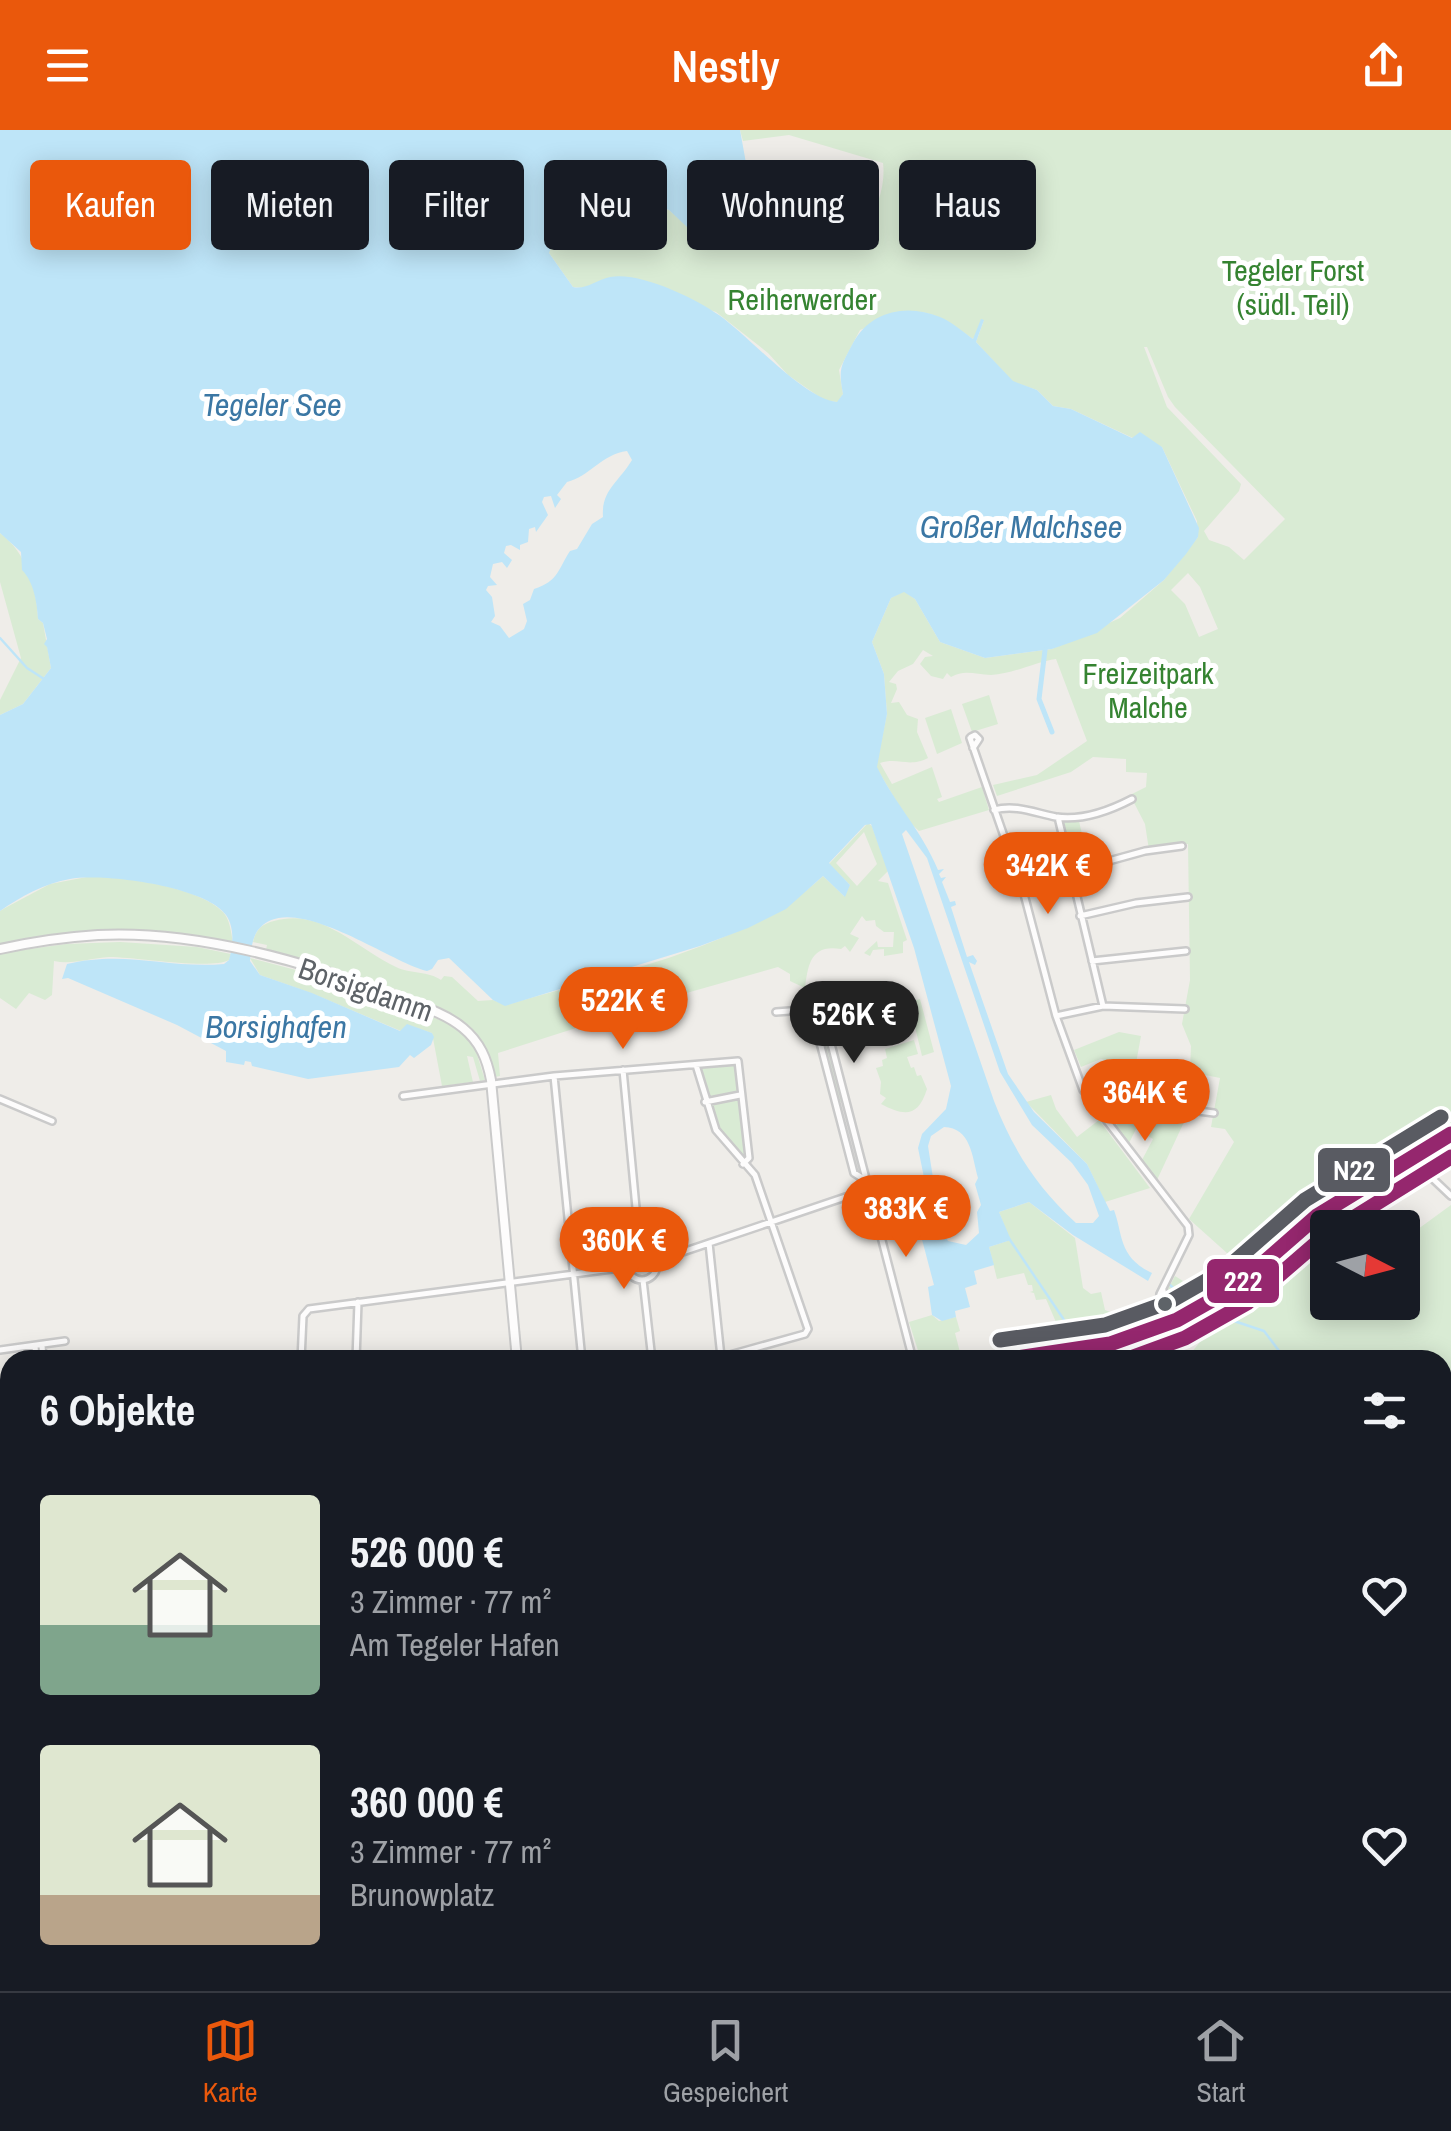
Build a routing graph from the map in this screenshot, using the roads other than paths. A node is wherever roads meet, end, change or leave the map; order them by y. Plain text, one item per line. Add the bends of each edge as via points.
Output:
1 (970, 738) dead end
2 (1132, 799) dead end
3 (994, 810) junction
4 (1058, 817) junction
5 (1182, 846) dead end
6 (1069, 872) junction
7 (1188, 898) dead end
8 (1080, 916) junction
9 (0, 949) edge
10 (1186, 952) dead end
11 (1092, 961) junction
12 (875, 1002) dead end
13 (1103, 1006) junction
14 (1185, 1009) dead end
15 (821, 1010) junction
16 (812, 1011) junction
17 (776, 1012) dead end
18 (1056, 1016) junction
19 (696, 1064) junction
20 (623, 1070) junction
21 (554, 1076) junction
22 (491, 1084) junction
23 (404, 1096) dead end
24 (740, 1096) junction
25 (1087, 1097) junction
26 (0, 1098) edge
27 (705, 1102) junction
28 (1214, 1114) dead end
29 (52, 1121) dead end
30 (1451, 1134) edge
31 (1412, 1158) junction
32 (743, 1164) junction
33 (867, 1180) junction
34 (869, 1190) junction
35 (1451, 1196) edge
36 (771, 1222) junction
37 (709, 1243) junction
38 (640, 1250) junction
39 (656, 1261) junction
40 (627, 1267) junction
41 (574, 1274) junction
42 (644, 1280) junction
43 (510, 1283) junction
44 (358, 1302) junction
45 (1162, 1332) junction
46 (65, 1342) dead end
47 (39, 1345) junction
48 (0, 1350) edge
49 (38, 1350) edge
50 (41, 1350) edge
51 (302, 1350) edge
52 (356, 1350) edge
53 (516, 1350) edge
54 (581, 1350) edge
55 (651, 1350) edge
56 (720, 1350) edge
57 (745, 1350) edge
58 (912, 1350) edge
59 (1097, 1350) edge
60 (1126, 1350) edge
61 (1161, 1350) edge

1 - 3 street via 979,739 973,748
2 - 4 street via 1097,814
3 - 4 street
3 - 18 street
4 - 6 street
5 - 6 street
6 - 8 street
7 - 8 street
8 - 11 street
9 - 22 street, Borsigdamm via 100,935 263,955 345,978 451,1020 480,1048
10 - 11 street
11 - 13 street
12 - 15 street
13 - 14 street
13 - 18 street
15 - 16 street
15 - 33 street
16 - 17 street
16 - 33 street via 854,1173
18 - 25 street
19 - 20 street
19 - 24 street via 738,1061
19 - 27 street
20 - 21 street
20 - 38 street
21 - 22 street
21 - 41 street
22 - 23 street
22 - 43 street, Borsigdamm
24 - 27 street
24 - 32 street via 749,1158
25 - 28 street
25 - 45 street via 1190,1232 1162,1287
26 - 29 street
27 - 32 street via 716,1130
30 - 31 main road
31 - 35 street
31 - 45 main road via 1316,1216 1212,1306
32 - 36 street
33 - 34 street
34 - 36 street
34 - 58 street
36 - 37 street
36 - 57 street via 808,1332
37 - 39 street
37 - 56 street
38 - 39 street
38 - 40 street
39 - 42 street via 655,1273
40 - 41 street
40 - 42 street
41 - 43 street
41 - 54 street
42 - 55 street
43 - 44 street
43 - 53 street, Borsigdamm
44 - 51 street via 305,1311
44 - 52 street
45 - 59 main road
45 - 60 main road
45 - 61 main road
46 - 47 street
47 - 48 street
47 - 49 street
47 - 50 street

